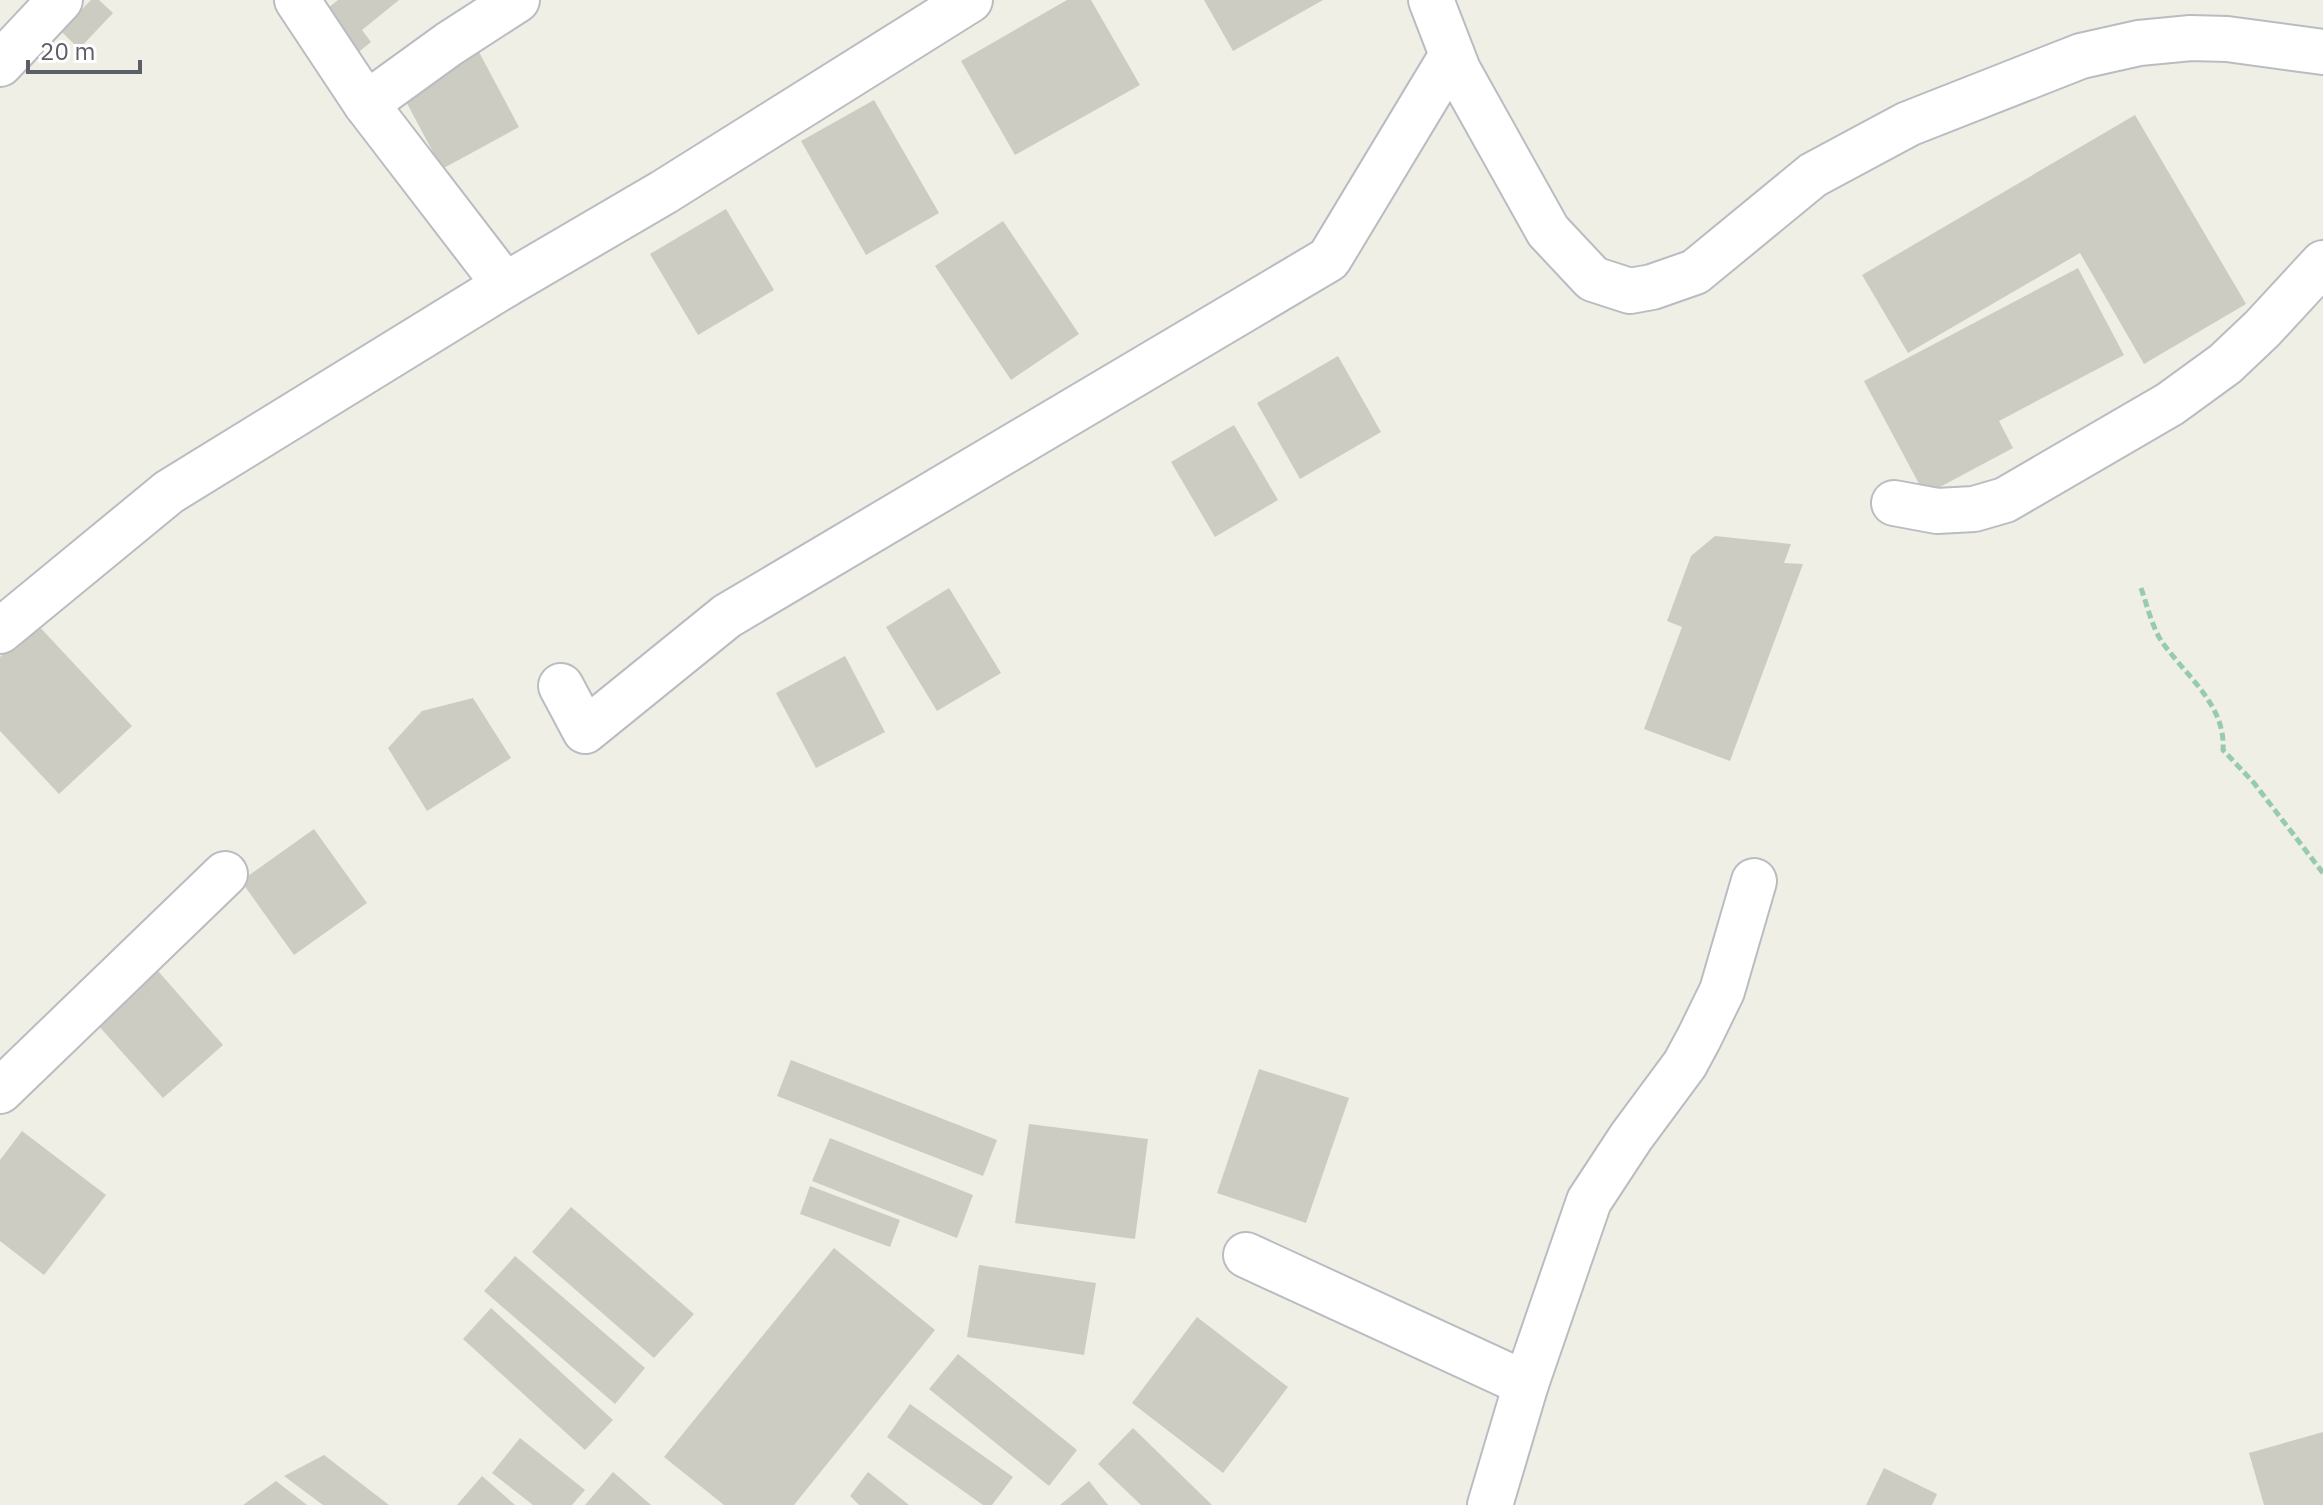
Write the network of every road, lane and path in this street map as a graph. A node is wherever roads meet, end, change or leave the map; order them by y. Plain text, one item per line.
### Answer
1 (60, 0) edge
2 (297, 0) edge
3 (517, 0) edge
4 (970, 0) edge
5 (1431, 0) edge
6 (2323, 52) edge
7 (1452, 55) junction
8 (0, 64) edge
9 (366, 104) junction
10 (2323, 263) edge
11 (505, 285) junction
12 (1894, 503) dead end
13 (2141, 588) dead end
14 (0, 631) edge
15 (561, 686) dead end
16 (2323, 873) edge
17 (225, 874) dead end
18 (1754, 881) dead end
19 (0, 1091) edge
20 (1246, 1255) dead end
21 (1526, 1384) junction
22 (1490, 1505) edge

1 - 8 street
2 - 9 street
3 - 9 street
4 - 11 street
5 - 7 street
6 - 7 street
7 - 15 street
9 - 11 street
10 - 12 street
11 - 14 street
13 - 16 path
17 - 19 street
18 - 21 street
20 - 21 street
21 - 22 street

